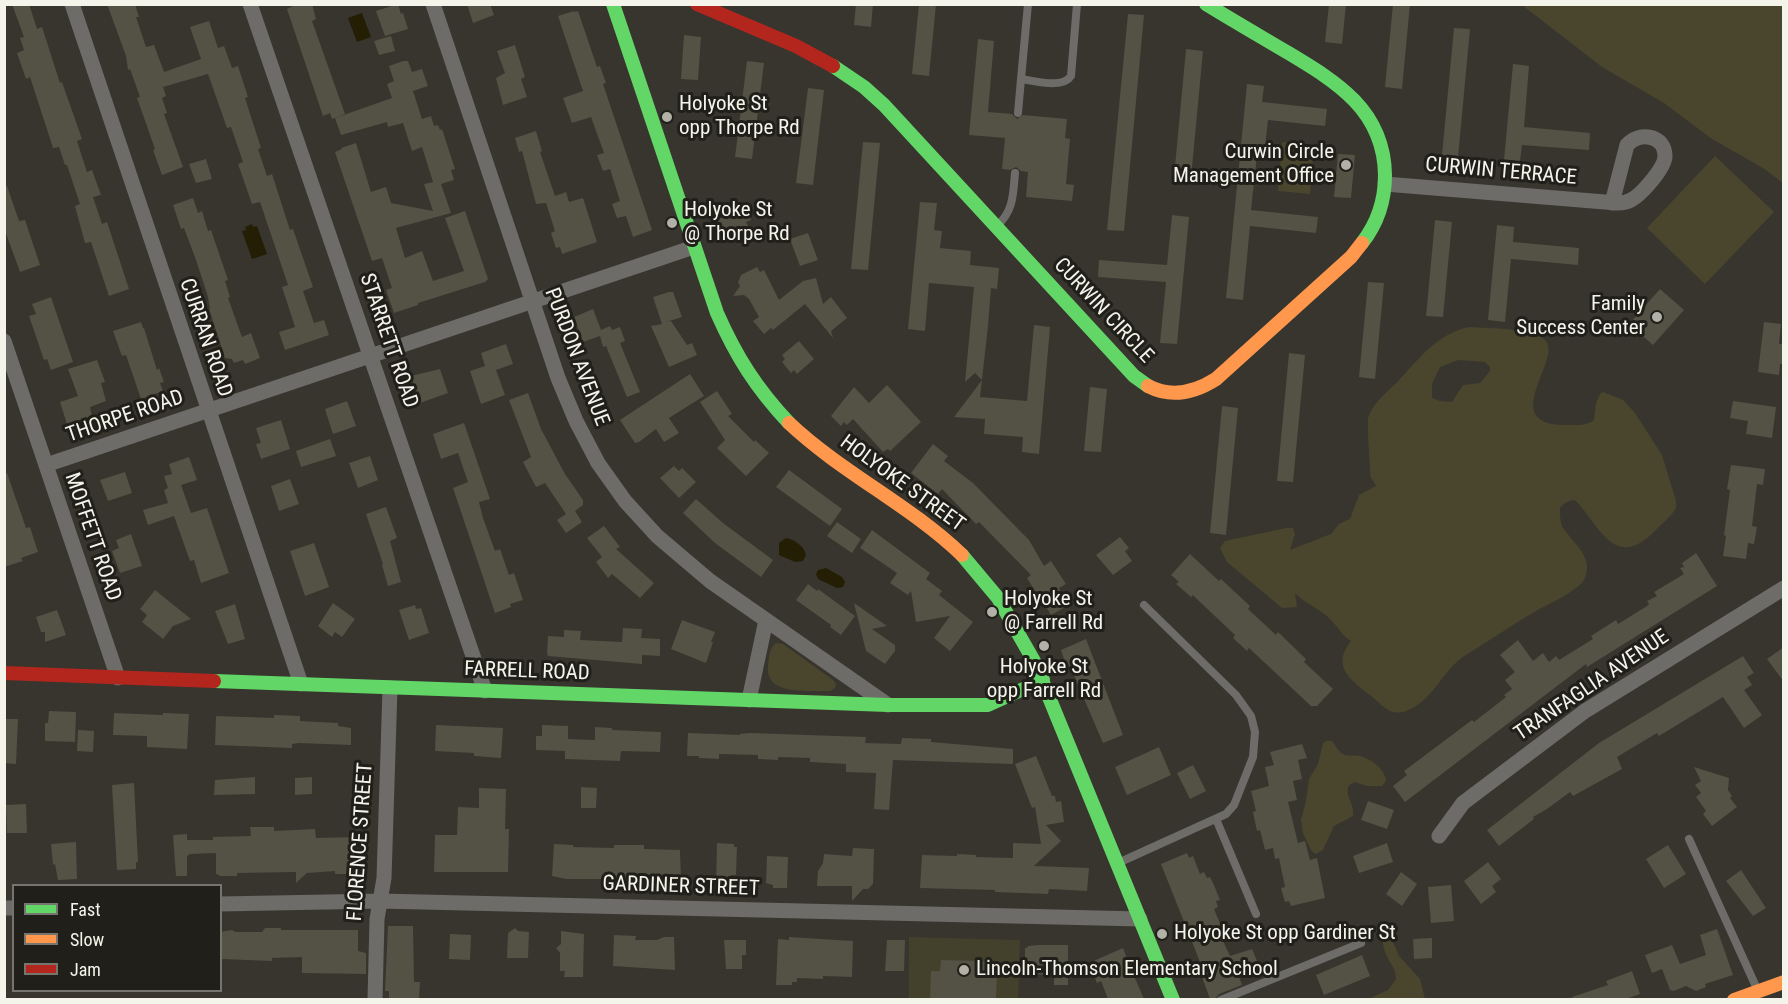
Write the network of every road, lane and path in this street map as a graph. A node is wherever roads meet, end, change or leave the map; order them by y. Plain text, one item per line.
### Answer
1 (72, 4) edge
2 (250, 4) edge
3 (433, 4) edge
4 (613, 4) edge
5 (697, 4) edge
6 (1028, 4) edge
7 (1077, 4) edge
8 (1206, 4) edge
9 (1021, 79) junction
10 (1018, 112) dead end
11 (1015, 173) dead end
12 (1385, 184) junction
13 (1612, 203) junction
14 (996, 227) junction
15 (694, 247) junction
16 (532, 301) junction
17 (4, 341) edge
18 (370, 355) junction
19 (208, 410) junction
20 (46, 465) junction
21 (1784, 588) edge
22 (1144, 605) dead end
23 (766, 620) junction
24 (4, 673) edge
25 (118, 678) junction
26 (1043, 681) junction
27 (301, 684) junction
28 (390, 688) junction
29 (485, 691) junction
30 (749, 700) junction
31 (888, 705) junction
32 (1216, 819) junction
33 (1439, 836) dead end
34 (1689, 839) dead end
35 (1117, 863) junction
36 (380, 901) junction
37 (222, 904) edge
38 (1256, 914) dead end
39 (1140, 919) junction
40 (1361, 943) dead end
41 (1784, 982) edge
42 (1758, 991) junction
43 (375, 999) edge
44 (1173, 999) edge
45 (1221, 999) edge
46 (1734, 999) edge

1 - 19 street, CURRAN ROAD
2 - 18 street, STARRETT ROAD
3 - 16 street, PURDON AVENUE
4 - 15 street, HOLYOKE STREET
5 - 14 street, CURWIN CIRCLE
6 - 9 lane
7 - 9 lane
8 - 12 street, CURWIN CIRCLE
9 - 10 lane
11 - 14 lane
12 - 13 street, CURWIN TERRACE
12 - 14 street, CURWIN CIRCLE
13 - 13 street, CURWIN TERRACE
15 - 16 street, THORPE ROAD
15 - 26 street, HOLYOKE STREET
16 - 18 street, THORPE ROAD
16 - 23 street, PURDON AVENUE
17 - 20 street, MOFFETT ROAD
18 - 19 street, THORPE ROAD
18 - 29 street, STARRETT ROAD
19 - 20 street, THORPE ROAD
19 - 27 street, CURRAN ROAD
20 - 25 street, MOFFETT ROAD
21 - 33 street, TRANFAGLIA AVENUE
22 - 32 lane
23 - 30 street
23 - 31 street, PURDON AVENUE
24 - 25 street, FARRELL ROAD
25 - 27 street, FARRELL ROAD
26 - 31 street, FARRELL ROAD
26 - 35 street, HOLYOKE STREET
27 - 28 street, FARRELL ROAD
28 - 29 street, FARRELL ROAD
28 - 36 street, FLORENCE STREET
29 - 30 street, FARRELL ROAD
30 - 31 street, FARRELL ROAD
32 - 35 lane
32 - 38 lane
34 - 42 lane
35 - 39 street, HOLYOKE STREET
36 - 37 street, GARDINER STREET
36 - 39 street, GARDINER STREET
36 - 43 street, FLORENCE STREET
39 - 44 street, HOLYOKE STREET
40 - 45 lane
41 - 42 street
42 - 46 street

